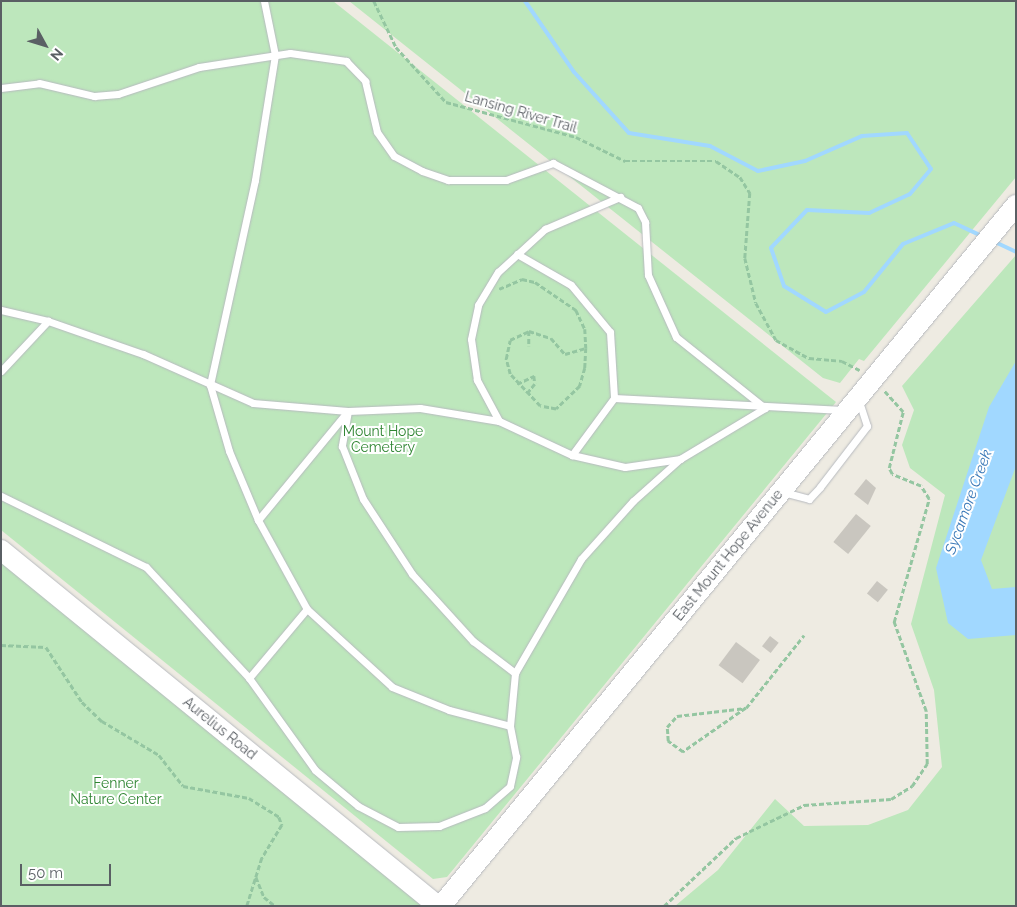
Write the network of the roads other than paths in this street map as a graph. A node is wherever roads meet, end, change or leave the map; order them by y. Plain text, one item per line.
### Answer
1 (264, 1) edge
2 (275, 55) junction
3 (2, 86) edge
4 (620, 197) junction
5 (1014, 206) edge
6 (517, 254) junction
7 (1, 310) edge
8 (48, 321) junction
9 (1, 370) edge
10 (210, 385) junction
11 (614, 398) junction
12 (852, 404) junction
13 (765, 408) junction
14 (348, 411) junction
15 (499, 421) junction
16 (572, 455) junction
17 (680, 459) junction
18 (780, 492) junction
19 (1, 496) edge
20 (258, 520) junction
21 (1, 550) edge
22 (307, 609) junction
23 (515, 673) junction
24 (249, 678) junction
25 (510, 726) junction
26 (440, 906) edge

1 - 2 lane
2 - 3 lane
2 - 4 lane
2 - 10 lane
4 - 6 lane
4 - 13 lane
5 - 12 street, East Mount Hope Avenue
6 - 11 lane
6 - 15 lane
7 - 8 lane
8 - 9 lane
8 - 10 lane
10 - 14 lane
10 - 20 lane
11 - 13 lane
11 - 16 lane
12 - 13 lane
12 - 18 street, East Mount Hope Avenue
12 - 18 lane
13 - 17 lane
14 - 15 lane
14 - 20 lane
14 - 23 lane
15 - 16 lane
16 - 17 lane
17 - 23 lane
18 - 26 street, East Mount Hope Avenue
19 - 24 lane
20 - 22 lane
21 - 26 street, Aurelius Road
22 - 24 lane
22 - 25 lane
23 - 25 lane
24 - 25 lane

